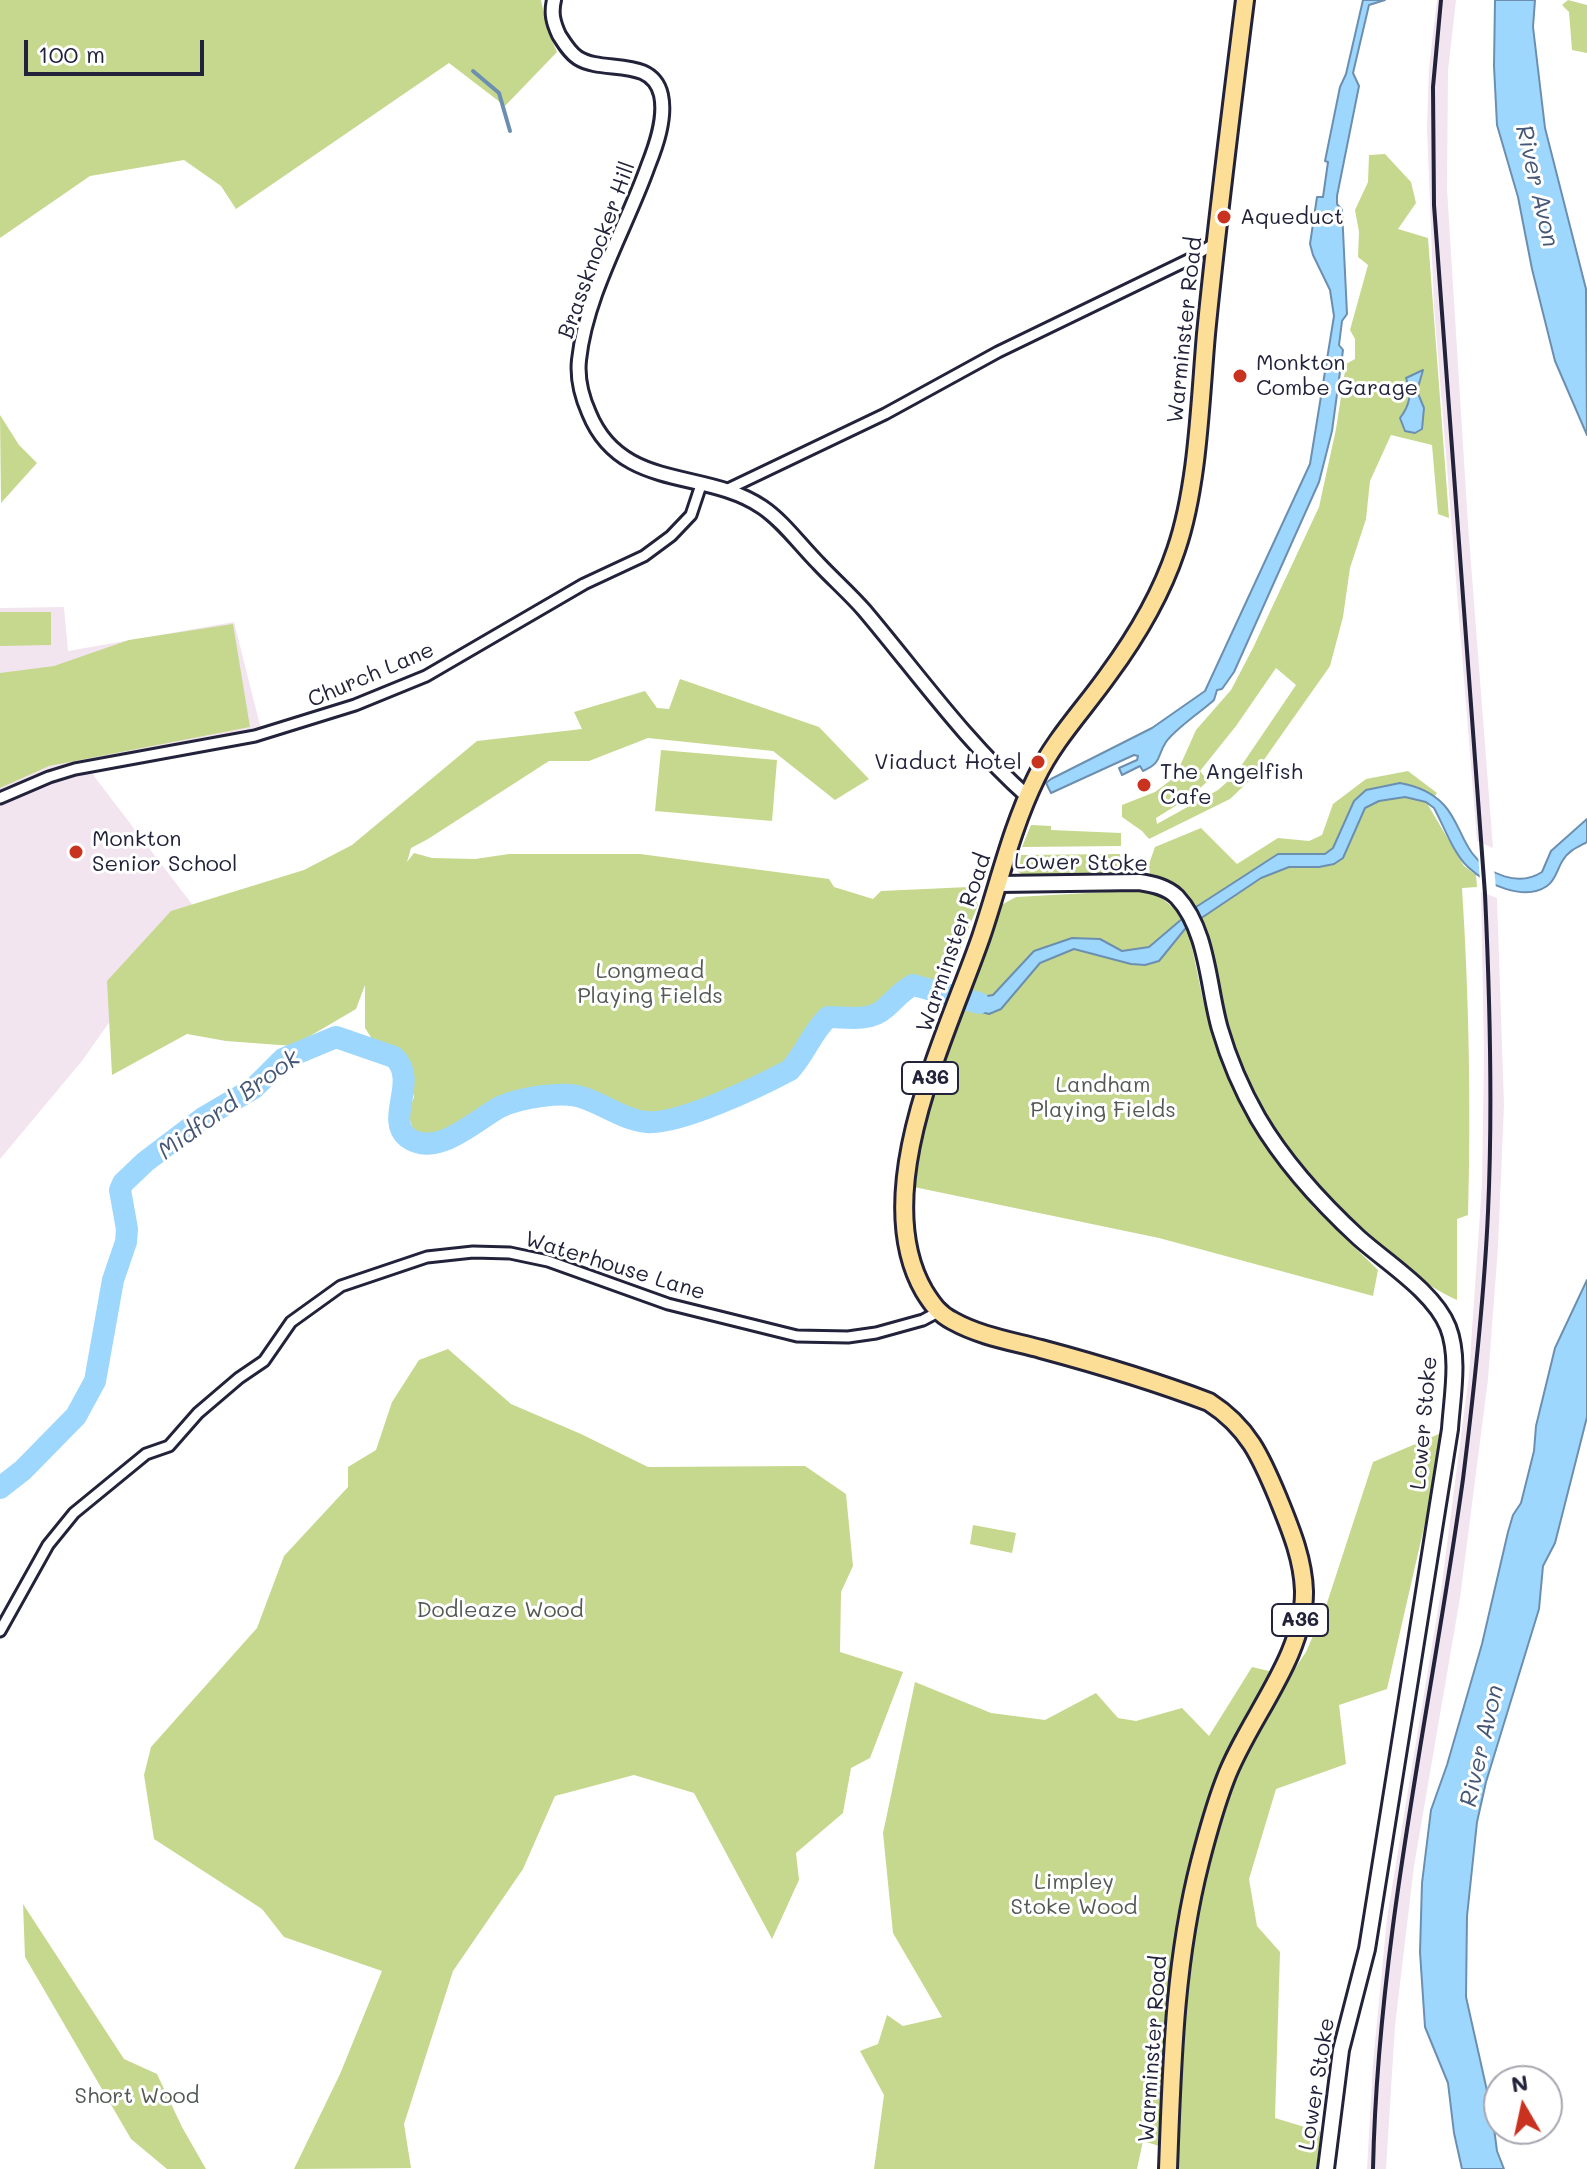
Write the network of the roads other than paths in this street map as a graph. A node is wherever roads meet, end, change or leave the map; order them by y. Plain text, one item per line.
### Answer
1 (554, 0) edge
2 (1245, 0) edge
3 (1215, 243) junction
4 (701, 485) junction
5 (726, 490) junction
6 (1022, 791) junction
7 (0, 798) edge
8 (999, 884) junction
9 (938, 1312) junction
10 (0, 1631) edge
11 (1168, 2169) edge
12 (1326, 2169) edge

1 - 4 street, Brassknocker Hill
2 - 3 highway, Warminster Road / A36
3 - 5 street
3 - 6 highway, Warminster Road / A36
4 - 5 street, Brassknocker Hill
4 - 7 street, Church Lane
5 - 6 street, Brassknocker Hill
6 - 8 highway, Warminster Road / A36
8 - 9 highway, Warminster Road / A36
8 - 12 main road, Lower Stoke
9 - 10 street, Waterhouse Lane
9 - 11 highway, Warminster Road / A36

